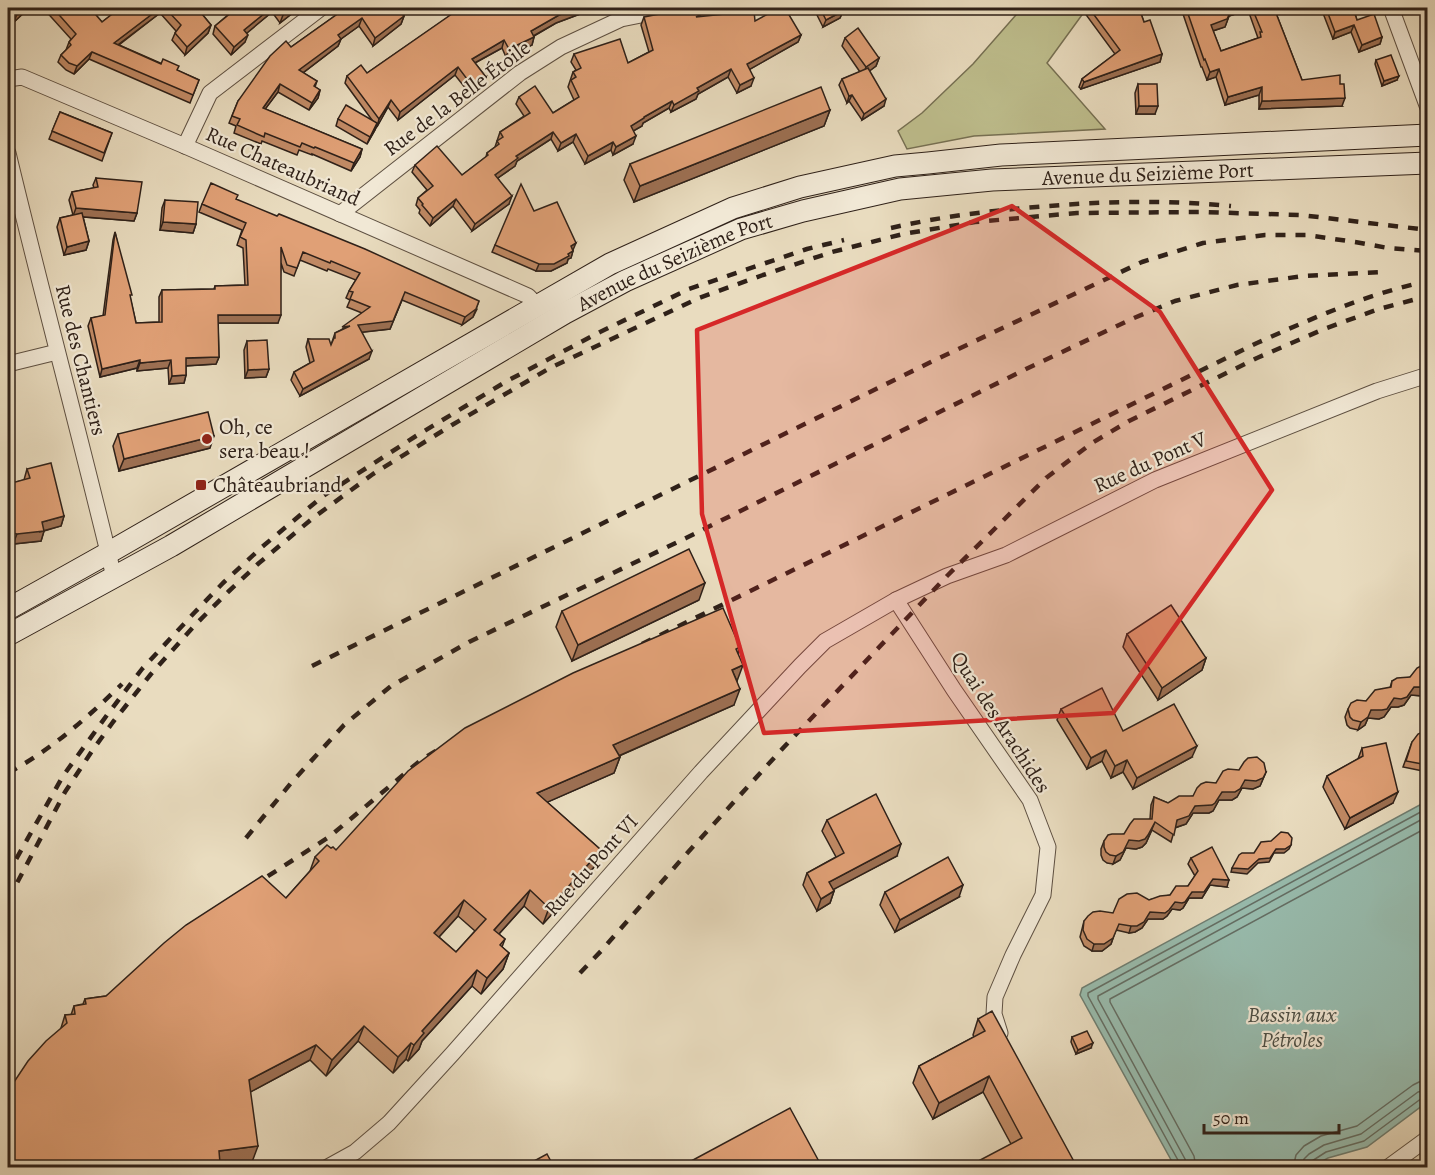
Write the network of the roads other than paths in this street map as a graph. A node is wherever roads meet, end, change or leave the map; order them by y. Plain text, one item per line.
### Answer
1 (321, 8) edge
2 (676, 8) edge
3 (1391, 8) edge
4 (8, 79) edge
5 (1428, 108) edge
6 (1428, 135) edge
7 (185, 146) junction
8 (8, 153) edge
9 (1428, 163) edge
10 (340, 214) junction
11 (537, 305) junction
12 (57, 352) junction
13 (8, 364) edge
14 (1428, 375) edge
15 (108, 553) junction
16 (114, 577) junction
17 (896, 600) junction
18 (8, 609) edge
19 (8, 635) edge
20 (1005, 1042) edge
21 (1428, 1138) edge
22 (326, 1167) edge
23 (1387, 1167) edge

1 - 7 street
2 - 10 street, Rue de la Belle Étoile
3 - 5 street
4 - 7 street, Rue Chateaubriand
6 - 11 main road, Avenue du Seizième Port
7 - 10 street, Rue Chateaubriand
8 - 12 street, Rue des Chantiers
9 - 16 main road, Avenue du Seizième Port
10 - 11 street, Rue Chateaubriand
11 - 15 main road, Avenue du Seizième Port
12 - 13 street
12 - 15 street, Rue des Chantiers
14 - 17 street, Rue du Pont V
15 - 16 street, Rue des Chantiers
15 - 18 main road, Avenue du Seizième Port
16 - 19 main road, Avenue du Seizième Port
17 - 20 street, Quai des Arachides
17 - 22 street, Rue du Pont VI
21 - 23 street

